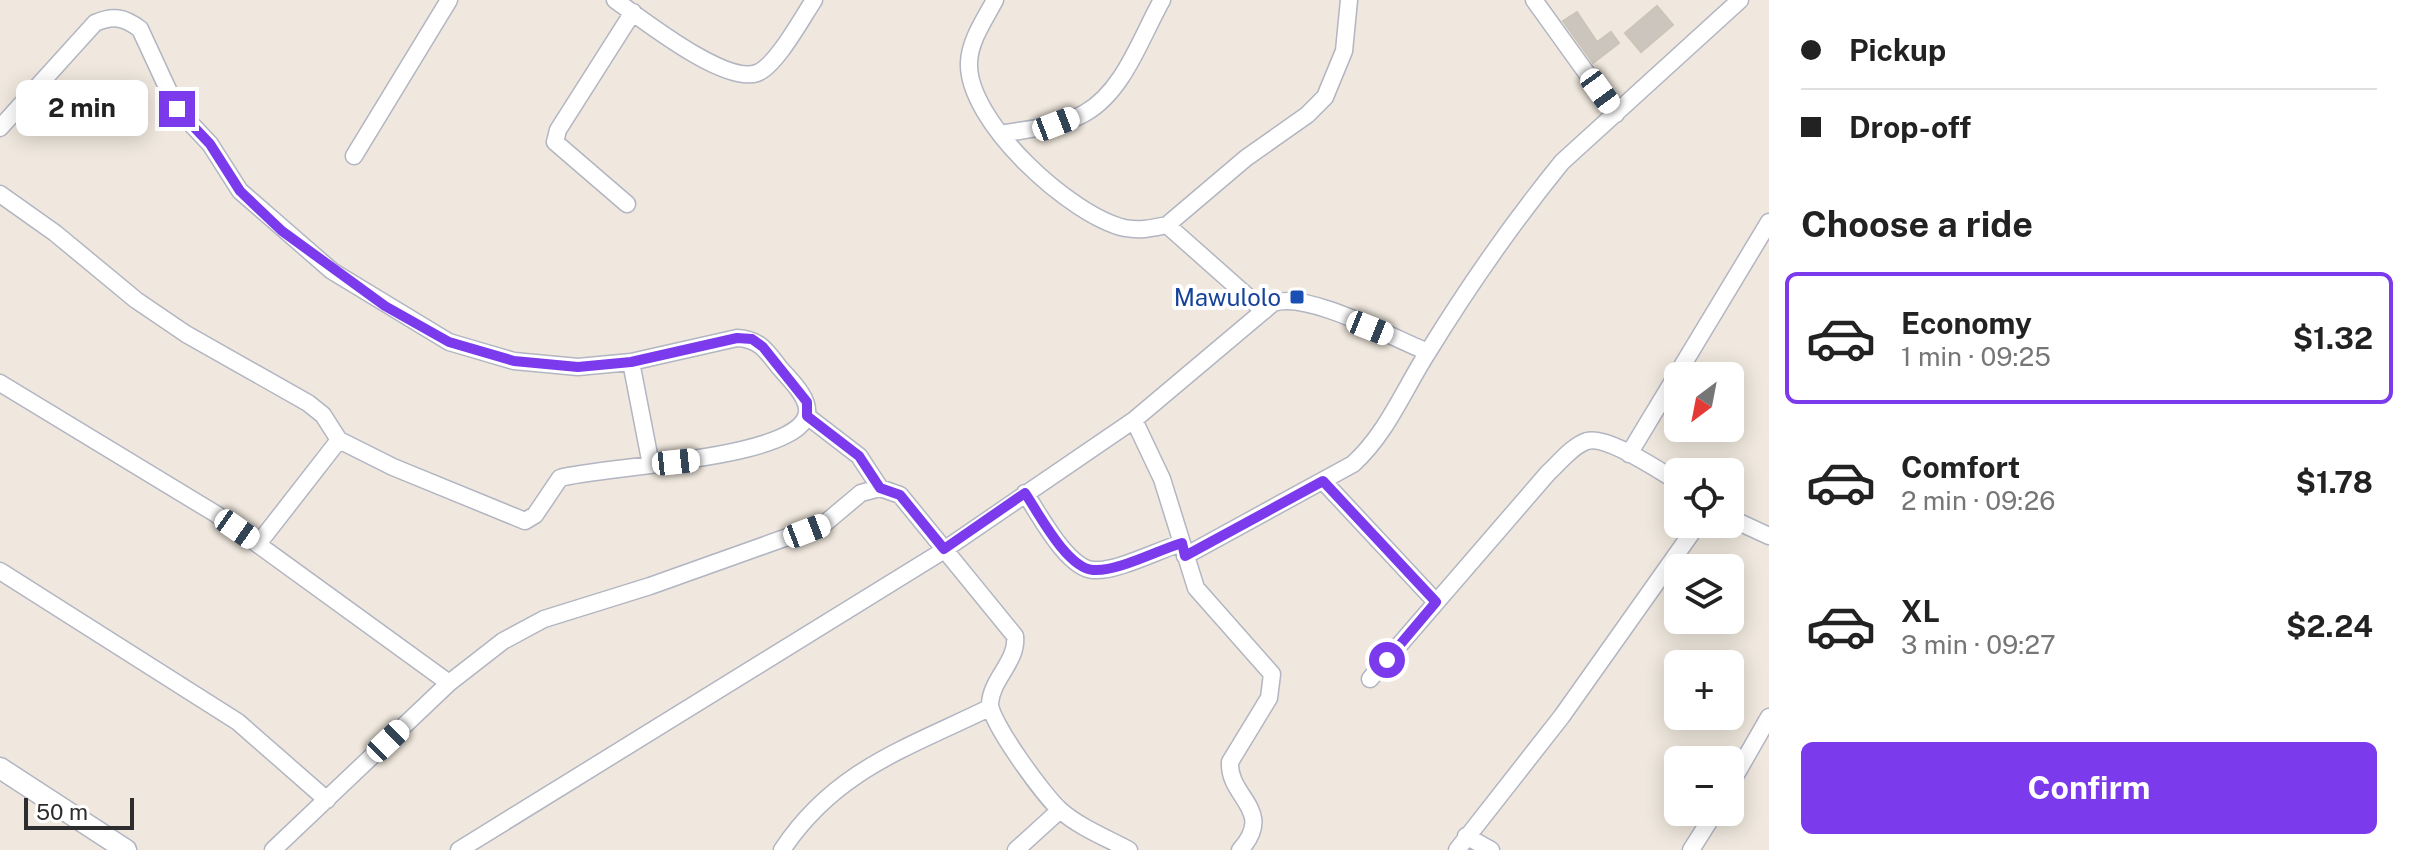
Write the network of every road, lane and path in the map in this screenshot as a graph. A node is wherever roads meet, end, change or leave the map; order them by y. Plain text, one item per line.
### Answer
1 (449, 0) edge
2 (615, 0) edge
3 (814, 0) edge
4 (995, 0) edge
5 (1162, 0) edge
6 (1349, 0) edge
7 (1534, 0) edge
8 (1740, 0) edge
9 (633, 12) junction
10 (1616, 114) junction
11 (0, 128) edge
12 (1000, 134) junction
13 (354, 156) dead end
14 (0, 194) edge
15 (627, 204) dead end
16 (1769, 222) edge
17 (1167, 225) junction
18 (1264, 311) junction
19 (1428, 352) junction
20 (631, 362) junction
21 (0, 383) edge
22 (807, 416) junction
23 (1134, 420) junction
24 (339, 440) junction
25 (1629, 454) junction
26 (651, 465) junction
27 (1664, 474) edge
28 (1323, 481) junction
29 (880, 488) junction
30 (1025, 493) junction
31 (1744, 523) edge
32 (1767, 532) edge
33 (1688, 538) edge
34 (258, 544) junction
35 (944, 549) junction
36 (1183, 550) junction
37 (0, 571) edge
38 (1436, 602) junction
39 (1370, 679) dead end
40 (449, 683) junction
41 (989, 708) junction
42 (1769, 717) edge
43 (1744, 761) edge
44 (0, 768) edge
45 (327, 800) junction
46 (1060, 810) junction
47 (1706, 826) edge
48 (1462, 843) edge
49 (126, 850) edge
50 (273, 850) edge
51 (459, 850) edge
52 (782, 850) edge
53 (1016, 850) edge
54 (1129, 850) edge
55 (1240, 850) edge
56 (1491, 850) edge
57 (1691, 850) edge

1 - 13 street
2 - 9 street
3 - 9 street
4 - 12 street
5 - 12 street
6 - 17 street
7 - 10 street
8 - 10 street
9 - 15 street
10 - 19 street
11 - 20 street
12 - 17 street
14 - 24 street
16 - 25 street
17 - 18 street
18 - 19 street
18 - 23 street
19 - 28 street
20 - 22 street
20 - 26 street
21 - 34 street
22 - 26 street
22 - 29 street
23 - 30 street
23 - 36 street
24 - 26 street
24 - 34 street
25 - 27 street
25 - 38 street
28 - 36 street
28 - 38 street
29 - 35 street
29 - 40 street
30 - 35 street
30 - 36 street
31 - 32 street
33 - 48 street
34 - 40 street
35 - 41 street
35 - 51 street
36 - 55 street
37 - 45 street
38 - 39 street
40 - 45 street
41 - 46 street
41 - 52 street
42 - 43 street
44 - 49 street
45 - 50 street
46 - 53 street
46 - 54 street
47 - 57 street
48 - 56 street

